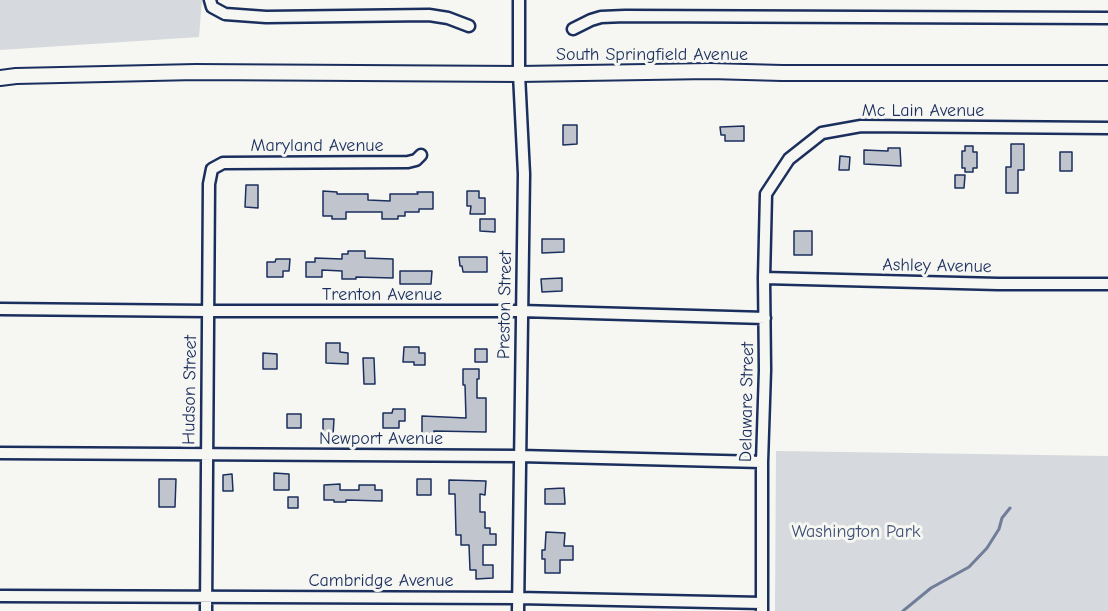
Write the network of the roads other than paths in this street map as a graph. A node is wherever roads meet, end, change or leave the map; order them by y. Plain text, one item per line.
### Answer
1 (519, 0) edge
2 (211, 4) edge
3 (1108, 18) edge
4 (469, 26) dead end
5 (573, 29) dead end
6 (1108, 73) edge
7 (519, 74) junction
8 (0, 78) edge
9 (1108, 128) edge
10 (421, 155) dead end
11 (212, 169) joint
12 (766, 194) joint
13 (764, 278) junction
14 (1108, 284) edge
15 (0, 309) edge
16 (208, 311) junction
17 (521, 311) junction
18 (765, 318) junction
19 (0, 453) edge
20 (206, 455) junction
21 (520, 456) junction
22 (762, 462) junction
23 (0, 596) edge
24 (206, 597) junction
25 (518, 598) junction
26 (762, 607) edge
27 (206, 611) edge
28 (518, 611) edge

1 - 7 street, Preston Street
2 - 4 street
3 - 5 street
6 - 7 main road, South Springfield Avenue
7 - 8 main road, South Springfield Avenue
7 - 17 street, Preston Street
9 - 12 street, Mc Lain Avenue
10 - 11 street, Maryland Avenue
11 - 16 street, Hudson Street
12 - 13 street, Delaware Street
13 - 14 street, Ashley Avenue
13 - 18 street, Delaware Street
15 - 16 street, Trenton Avenue
16 - 17 street, Trenton Avenue
16 - 20 street, Hudson Street
17 - 18 street, Trenton Avenue
17 - 21 street, Preston Street
18 - 22 street, Delaware Street
19 - 20 street, Newport Avenue
20 - 21 street, Newport Avenue
20 - 24 street, Hudson Street
21 - 22 street, Newport Avenue
21 - 25 street, Preston Street
22 - 26 street, Delaware Street
23 - 24 street, Cambridge Avenue
24 - 25 street, Cambridge Avenue
24 - 27 street, Hudson Street
25 - 26 street, Cambridge Avenue
25 - 28 street, Preston Street

